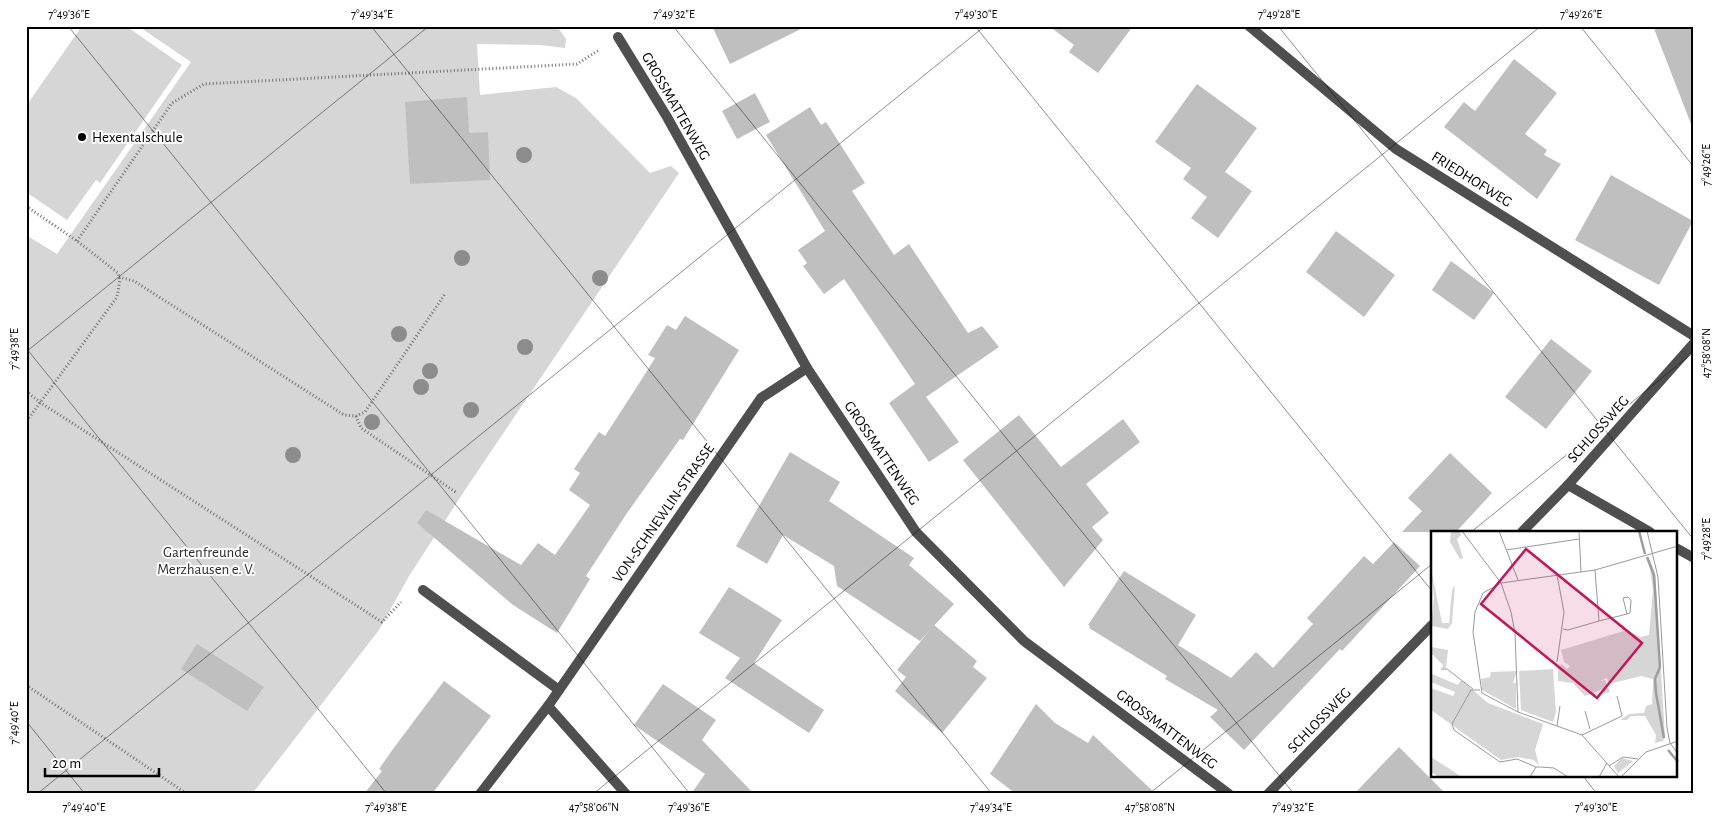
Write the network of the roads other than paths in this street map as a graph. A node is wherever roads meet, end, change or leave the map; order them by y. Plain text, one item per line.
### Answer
1 (1249, 26) edge
2 (618, 37) road end
3 (1694, 336) edge
4 (1694, 343) edge
5 (806, 368) junction
6 (1568, 485) junction
7 (1523, 531) edge
8 (1648, 531) edge
9 (1678, 549) edge
10 (1694, 558) edge
11 (423, 590) road end
12 (1431, 626) edge
13 (559, 690) junction
14 (548, 706) junction
15 (480, 794) edge
16 (626, 794) edge
17 (1229, 794) edge
18 (1268, 794) edge

1 - 3 street, FRIEDHOFWEG
2 - 5 street, GROSSMATTENWEG
4 - 6 street, SCHLOSSWEG
5 - 13 street, VON-SCHNEWLIN-STRASSE
5 - 17 street, GROSSMATTENWEG
6 - 7 street, SCHLOSSWEG
6 - 8 street
9 - 10 street
11 - 13 street
12 - 18 street, SCHLOSSWEG
13 - 14 street, VON-SCHNEWLIN-STRASSE
14 - 15 street, VON-SCHNEWLIN-STRASSE
14 - 16 street

